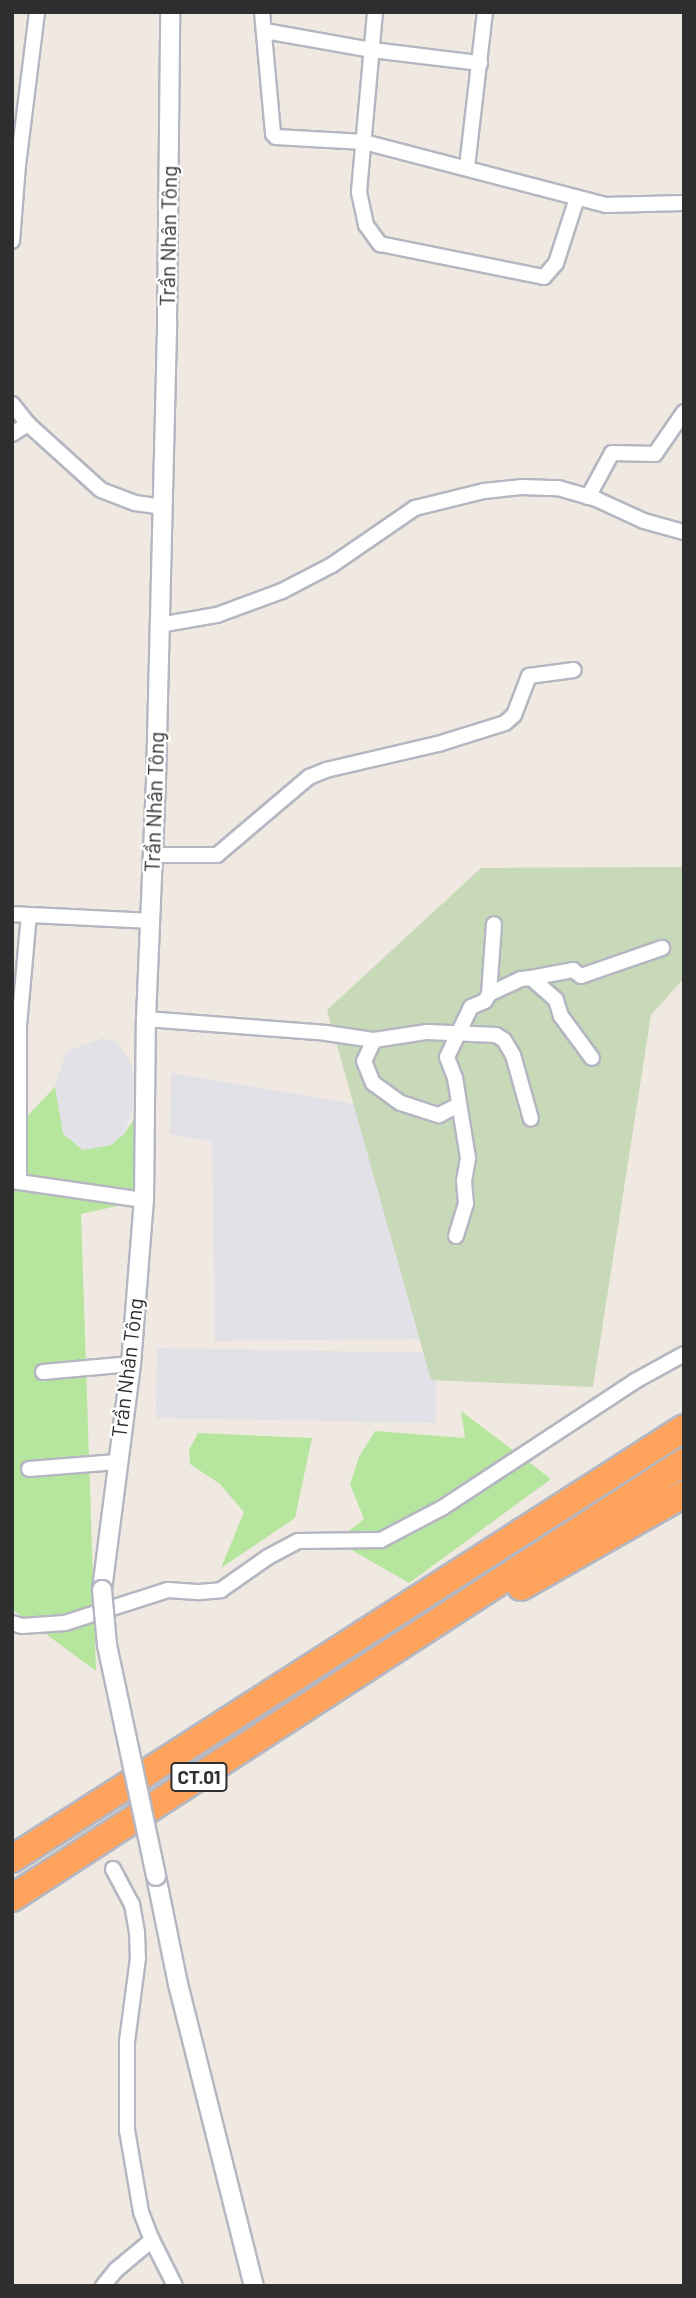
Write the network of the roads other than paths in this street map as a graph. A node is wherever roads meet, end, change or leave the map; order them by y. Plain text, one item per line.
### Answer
1 (37, 12) edge
2 (170, 12) edge
3 (262, 12) edge
4 (374, 12) edge
5 (485, 12) edge
6 (265, 31) junction
7 (372, 50) junction
8 (480, 63) junction
9 (364, 142) junction
10 (467, 167) junction
11 (577, 198) junction
12 (684, 203) edge
13 (12, 241) edge
14 (12, 404) edge
15 (684, 412) edge
16 (28, 424) junction
17 (12, 434) edge
18 (588, 496) junction
19 (162, 507) junction
20 (684, 532) edge
21 (159, 625) junction
22 (574, 670) dead end
23 (153, 855) junction
24 (12, 914) edge
25 (29, 915) junction
26 (150, 921) junction
27 (494, 924) dead end
28 (662, 948) dead end
29 (531, 978) junction
30 (489, 993) junction
31 (146, 1019) junction
32 (16, 1026) edge
33 (458, 1035) junction
34 (374, 1040) junction
35 (592, 1058) dead end
36 (459, 1105) junction
37 (531, 1119) dead end
38 (16, 1181) edge
39 (144, 1200) junction
40 (456, 1236) dead end
41 (684, 1354) edge
42 (131, 1364) junction
43 (43, 1373) dead end
44 (684, 1406) edge
45 (684, 1428) edge
46 (117, 1462) junction
47 (684, 1462) edge
48 (29, 1469) dead end
49 (684, 1494) edge
50 (394, 1608) junction
51 (12, 1623) edge
52 (429, 1634) junction
53 (12, 1859) edge
54 (113, 1869) dead end
55 (12, 1898) edge
56 (152, 2241) junction
57 (103, 2286) edge
58 (175, 2286) edge
59 (254, 2286) edge

1 - 13 street
2 - 19 street, Trần Nhân Tông
3 - 6 street
4 - 7 street
5 - 8 street
6 - 7 street
6 - 9 street
7 - 8 street
7 - 9 street
8 - 10 street
9 - 10 street
9 - 11 street
10 - 11 street
11 - 12 street
14 - 16 street
15 - 18 street
16 - 17 street
16 - 19 street
18 - 20 street
18 - 21 street
19 - 21 street, Trần Nhân Tông
21 - 23 street, Trần Nhân Tông
22 - 23 street
23 - 26 street, Trần Nhân Tông
24 - 25 street
25 - 26 street
25 - 32 street
26 - 31 street, Trần Nhân Tông
27 - 30 street
28 - 29 street
29 - 30 street
29 - 35 street
30 - 33 street
31 - 34 street
31 - 39 street, Trần Nhân Tông
32 - 38 street
33 - 34 street
33 - 36 street
33 - 37 street
34 - 36 street
36 - 40 street
38 - 39 street
39 - 42 street, Trần Nhân Tông
41 - 51 street
42 - 43 street
42 - 46 street, Trần Nhân Tông
44 - 50 highway
45 - 50 highway
46 - 48 street
46 - 59 street, Trần Nhân Tông, bridge
47 - 52 highway, CT.01
49 - 52 highway
50 - 53 highway, CT.01
52 - 55 highway, CT.01
54 - 56 street
56 - 57 street
56 - 58 street

